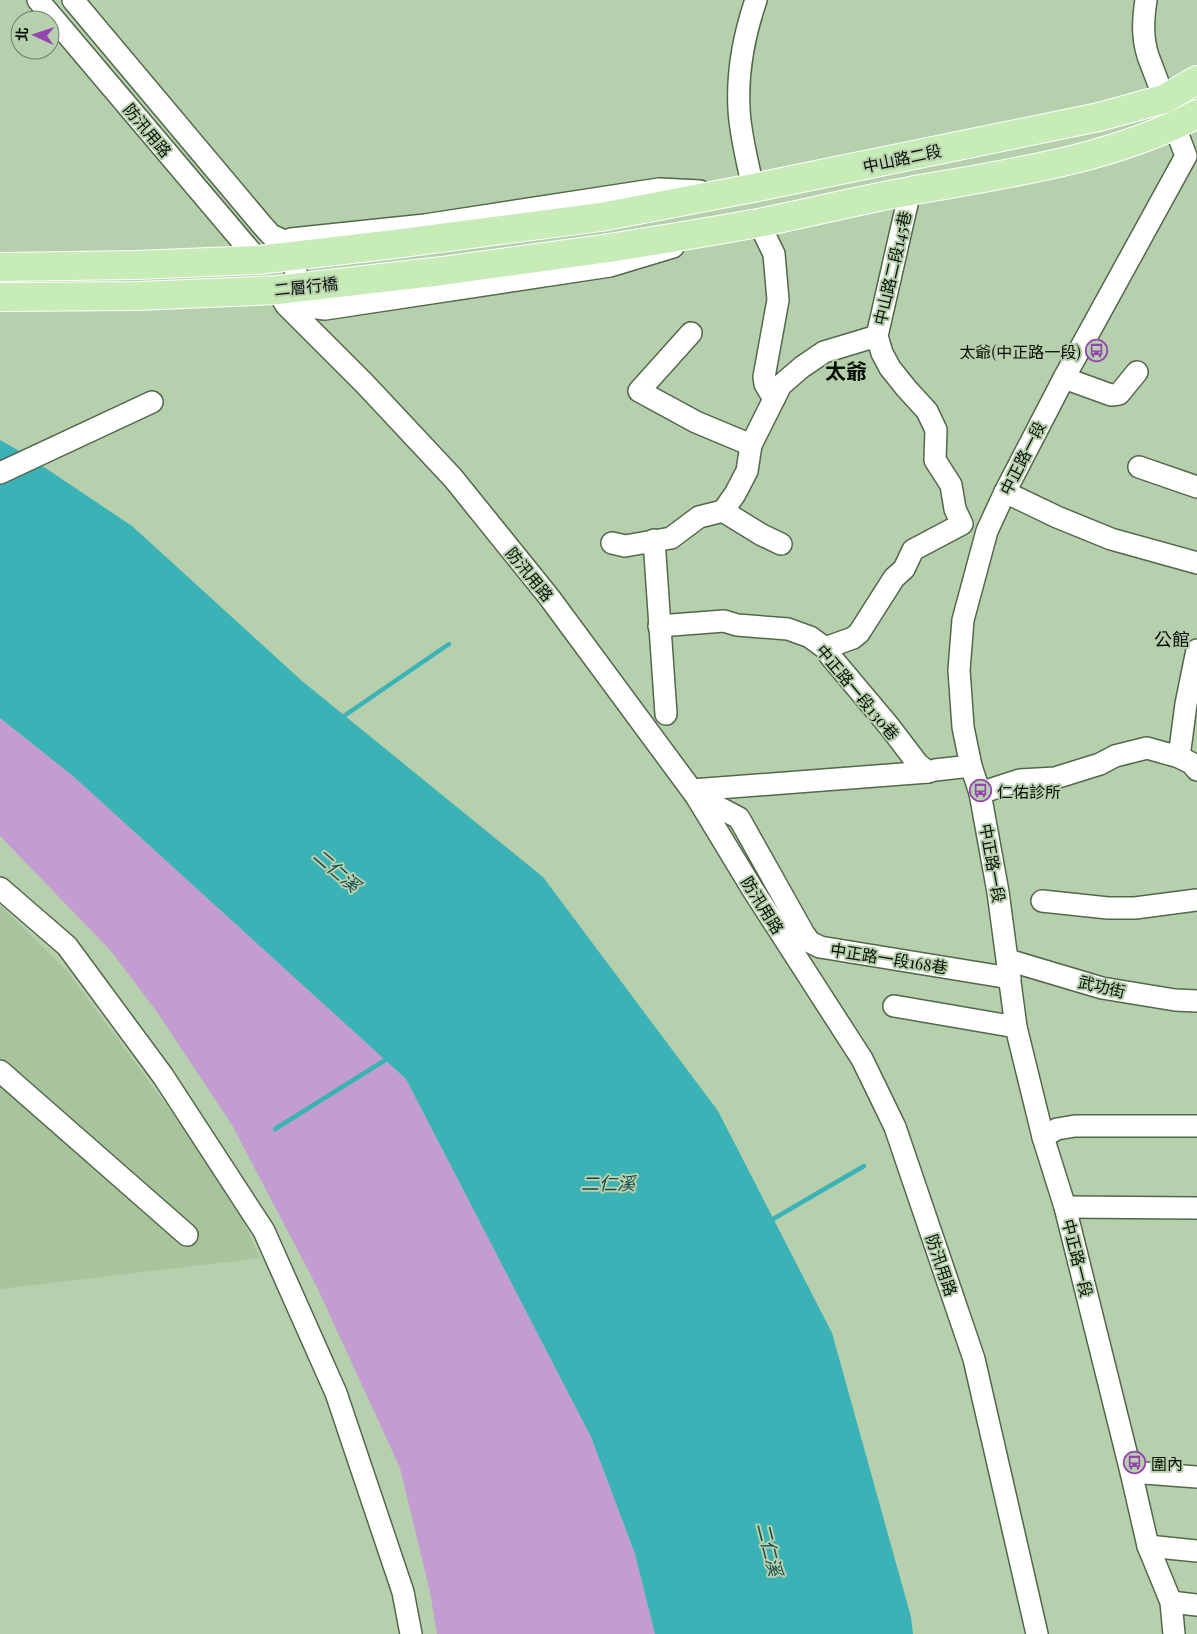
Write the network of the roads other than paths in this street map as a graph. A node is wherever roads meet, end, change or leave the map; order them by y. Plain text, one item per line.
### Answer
1 (38, 0) edge
2 (73, 0) edge
3 (756, 0) edge
4 (1146, 0) edge
5 (1197, 80) edge
6 (1164, 99) junction
7 (1186, 120) edge
8 (1191, 162) edge
9 (743, 190) junction
10 (910, 191) junction
11 (601, 217) joint
12 (750, 224) junction
13 (284, 241) junction
14 (609, 248) joint
15 (258, 260) junction
16 (0, 267) edge
17 (276, 290) junction
18 (0, 297) edge
19 (691, 333) dead end
20 (877, 336) junction
21 (1137, 372) dead end
22 (1064, 378) junction
23 (774, 399) junction
24 (152, 402) dead end
25 (751, 445) junction
26 (1138, 466) dead end
27 (0, 473) edge
28 (1197, 487) edge
29 (1004, 492) junction
30 (723, 511) junction
31 (962, 524) junction
32 (986, 531) junction
33 (654, 540) junction
34 (612, 543) dead end
35 (781, 544) dead end
36 (1197, 563) edge
37 (659, 626) junction
38 (825, 648) junction
39 (1197, 650) edge
40 (666, 714) dead end
41 (1179, 757) junction
42 (971, 766) junction
43 (1197, 770) edge
44 (928, 772) junction
45 (694, 793) junction
46 (980, 793) junction
47 (0, 888) edge
48 (1197, 900) edge
49 (1042, 901) dead end
50 (1009, 969) junction
51 (1197, 1001) edge
52 (894, 1006) dead end
53 (1016, 1027) junction
54 (0, 1071) edge
55 (1197, 1126) edge
56 (1043, 1137) junction
57 (1065, 1207) junction
58 (1197, 1208) edge
59 (187, 1235) dead end
60 (1131, 1472) junction
61 (1197, 1478) edge
62 (1148, 1546) junction
63 (1197, 1551) edge
64 (1171, 1602) junction
65 (1197, 1605) edge
66 (411, 1634) edge
67 (1037, 1634) edge
68 (1174, 1634) edge

1 - 15 street, 防汛用路
2 - 13 street
3 - 9 street
4 - 6 street, 中正路一段
5 - 6 main road, 中山路二段
6 - 7 street, 中正路一段
6 - 9 main road, 中山路二段
7 - 8 street, 中正路一段
7 - 10 main road, 中山路二段
8 - 22 street, 中正路一段
9 - 11 main road, 中山路二段
9 - 13 street
10 - 12 main road, 中山路二段
10 - 20 street, 中山路二段145巷
11 - 15 main road, 二層行橋, bridge
12 - 13 street
12 - 14 main road, 中山路二段
12 - 23 street
14 - 17 main road, 二層行橋, bridge
15 - 16 main road, 二層行橋, bridge
17 - 18 main road, 二層行橋, bridge
17 - 45 street, 防汛用路
19 - 25 street
20 - 23 street, 中山路二段145巷
20 - 31 street
21 - 22 street
22 - 29 street, 中正路一段
23 - 25 street, 中山路二段145巷
24 - 27 street
25 - 30 street, 中山路二段145巷
26 - 28 street
29 - 32 street, 中正路一段
29 - 36 street
30 - 33 street
30 - 35 street
31 - 32 street
31 - 38 street
32 - 42 street, 中正路一段
33 - 34 street
33 - 37 street
37 - 38 street, 中正路一段130巷
37 - 40 street
38 - 44 street, 中正路一段130巷
39 - 41 street
41 - 43 street
41 - 46 street
42 - 44 street
42 - 46 street, 中正路一段
44 - 45 street
45 - 50 street, 中正路一段168巷
45 - 67 street, 防汛用路
46 - 50 street, 中正路一段
47 - 66 street
48 - 49 street
50 - 51 street, 武功街
50 - 53 street, 中正路一段
52 - 53 street
53 - 56 street, 中正路一段
54 - 59 street
55 - 56 street
56 - 57 street, 中正路一段
57 - 58 street
57 - 60 street, 中正路一段
60 - 61 street
60 - 62 street, 中正路一段
62 - 63 street
62 - 64 street, 中正路一段
64 - 65 street
64 - 68 street, 中正路一段

